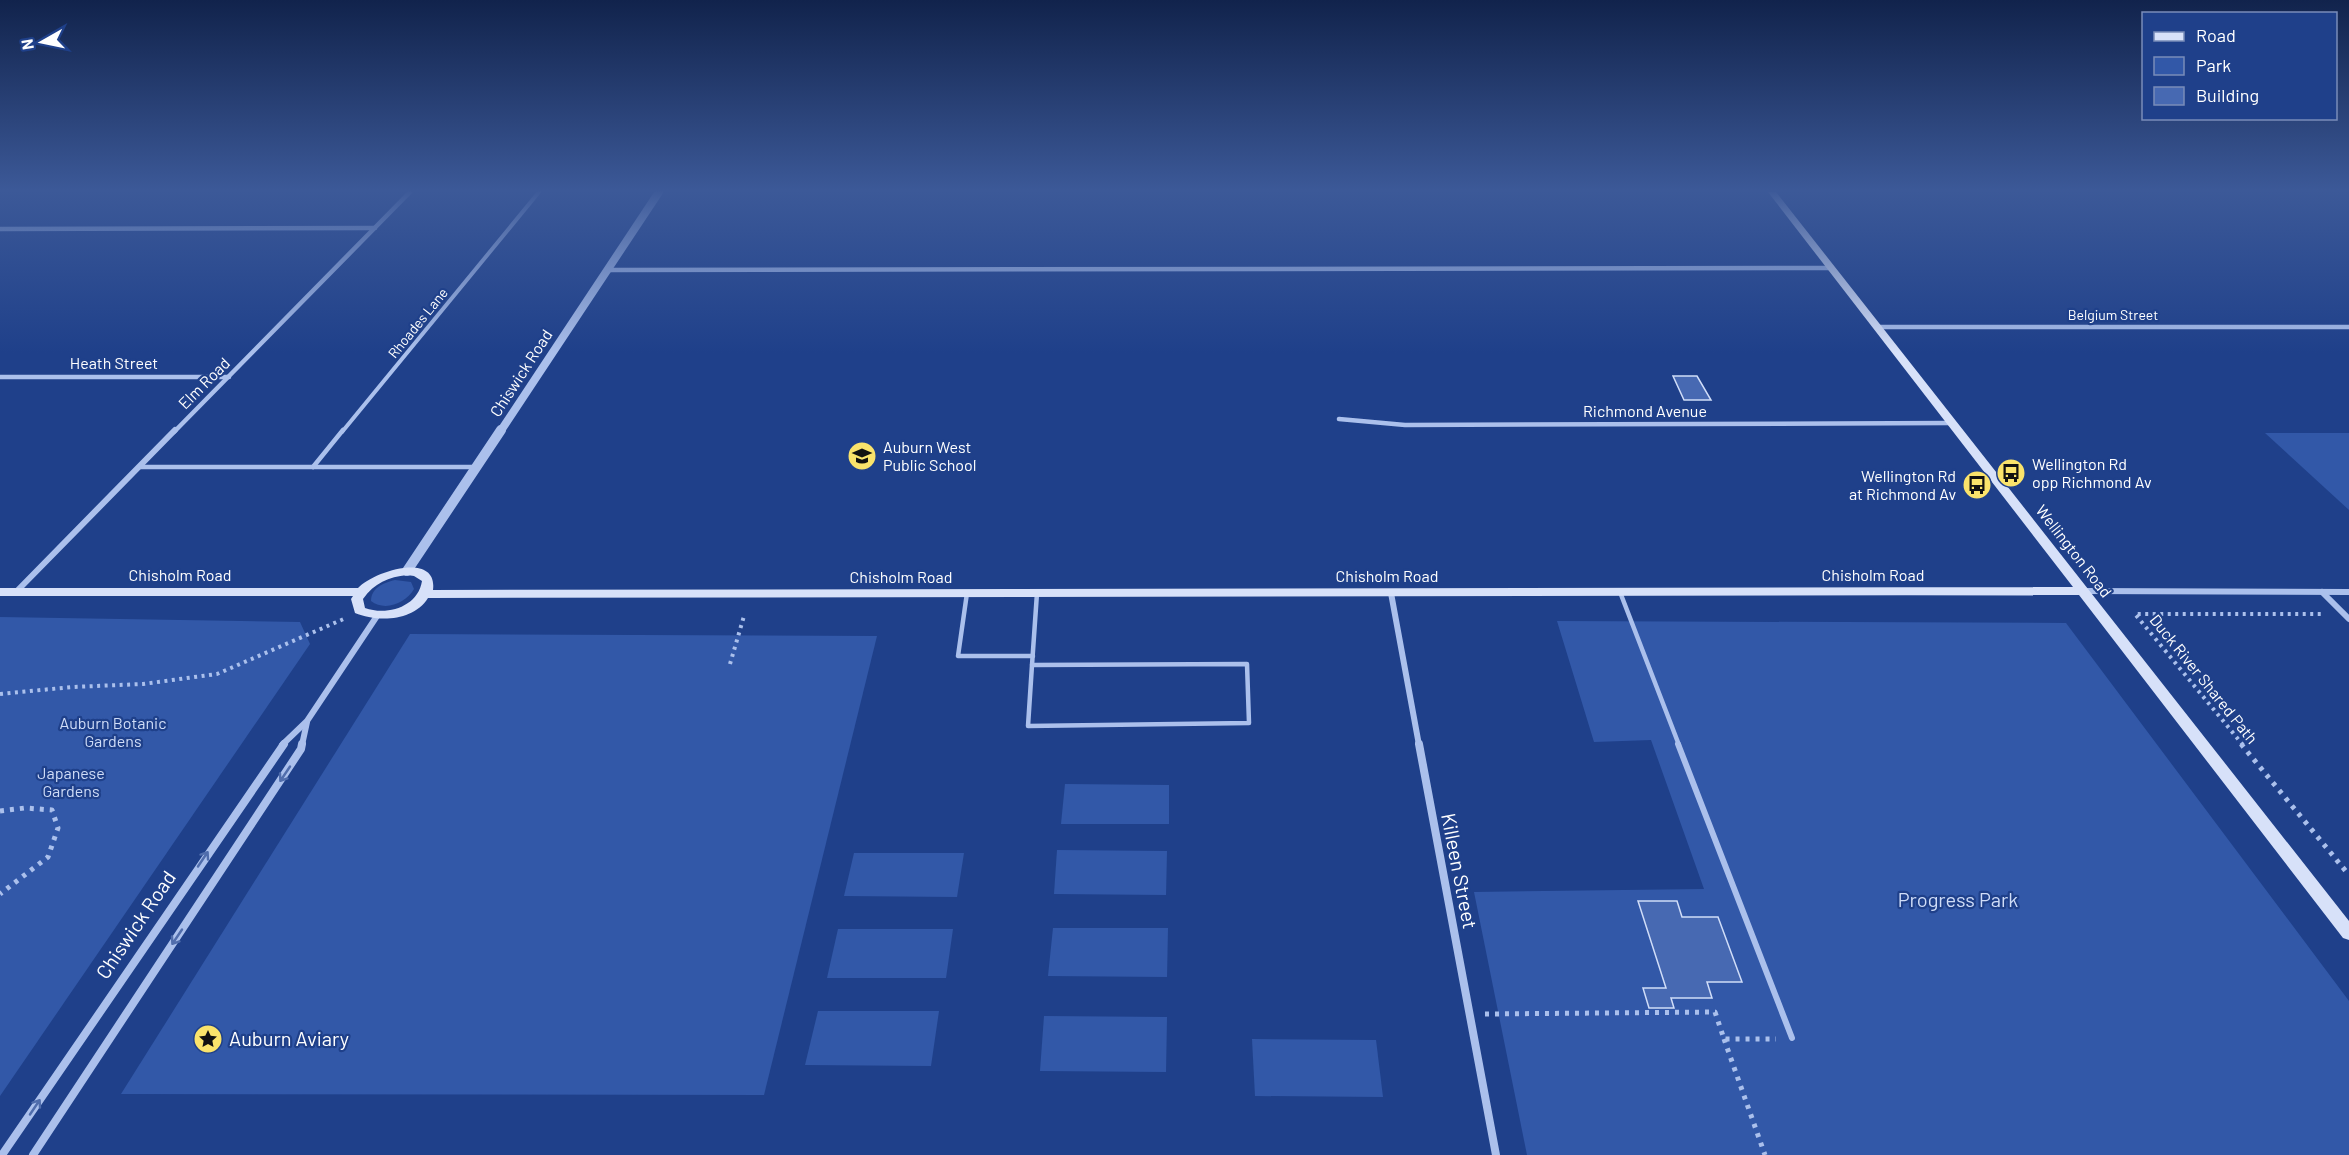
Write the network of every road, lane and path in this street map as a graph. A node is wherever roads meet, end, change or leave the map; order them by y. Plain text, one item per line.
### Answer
1 (357, 246) edge
2 (495, 246) edge
3 (623, 246) edge
4 (1812, 246) edge
5 (1829, 268) junction
6 (607, 270) junction
7 (1876, 327) junction
8 (2349, 327) edge
9 (0, 376) edge
10 (229, 377) junction
11 (1339, 419) dead end
12 (1951, 423) junction
13 (139, 467) junction
14 (313, 467) junction
15 (477, 467) junction
16 (407, 571) junction
17 (2083, 591) junction
18 (0, 592) edge
19 (16, 592) junction
20 (360, 592) junction
21 (1620, 592) junction
22 (2322, 592) junction
23 (2349, 592) edge
24 (967, 593) junction
25 (1037, 593) junction
26 (1391, 593) junction
27 (425, 594) junction
28 (359, 610) junction
29 (2321, 614) dead end
30 (377, 616) junction
31 (744, 616) dead end
32 (2349, 619) edge
33 (1032, 656) junction
34 (730, 664) dead end
35 (1032, 665) junction
36 (0, 694) edge
37 (307, 721) junction
38 (0, 811) edge
39 (2349, 875) edge
40 (0, 894) edge
41 (2349, 933) edge
42 (1469, 1014) junction
43 (1792, 1038) joint
44 (1724, 1039) junction
45 (2, 1155) edge
46 (33, 1155) edge
47 (1496, 1155) edge
48 (1765, 1155) edge

1 - 10 street, Elm Road
2 - 14 lane, Rhoades Lane
3 - 6 street, Chiswick Road
4 - 5 main road, Wellington Road
5 - 6 street
5 - 7 main road, Wellington Road
6 - 15 street, Chiswick Road
7 - 8 street, Belgium Street
7 - 12 main road, Wellington Road
9 - 10 street, Heath Street
10 - 13 street, Elm Road
11 - 12 street, Richmond Avenue
12 - 17 main road, Wellington Road
13 - 14 lane
13 - 19 street, Elm Road
14 - 15 lane
15 - 16 street, Chiswick Road
16 - 20 main road
16 - 27 main road
17 - 21 main road, Chisholm Road
17 - 22 street, Chisholm Road
17 - 41 main road, Wellington Road
18 - 19 main road, Chisholm Road
19 - 20 main road, Chisholm Road
20 - 28 main road
21 - 26 main road, Chisholm Road
21 - 43 lane
22 - 23 street, Chisholm Road
22 - 32 street
24 - 25 main road, Chisholm Road
24 - 27 main road, Chisholm Road
24 - 33 lane
25 - 26 main road, Chisholm Road
25 - 33 lane
26 - 42 street, Killeen Street
27 - 30 main road
28 - 30 main road
28 - 36 path
29 - 39 path, Duck River Shared Path
30 - 37 street, Chiswick Road
31 - 34 path
33 - 35 lane
35 - 35 lane
45 -> 37 street, Chiswick Road
37 -> 46 street, Chiswick Road
38 - 40 path
42 - 44 path
42 - 47 street, Killeen Street
43 - 44 path
44 - 48 path

